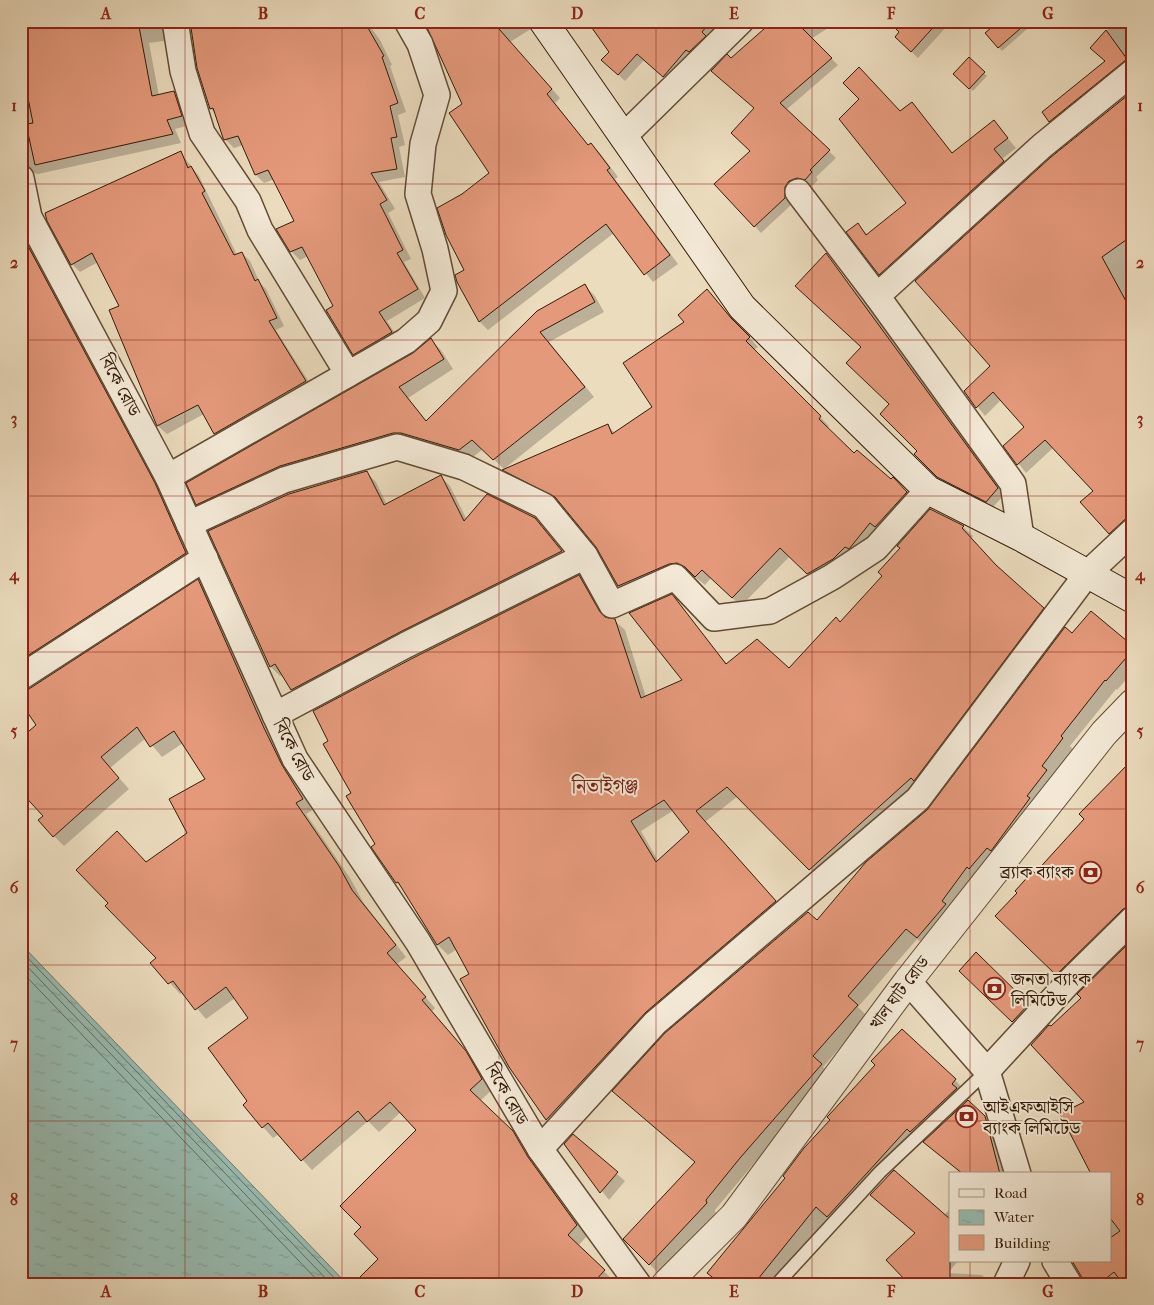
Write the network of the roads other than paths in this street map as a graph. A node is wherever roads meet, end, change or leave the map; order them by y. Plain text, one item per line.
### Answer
1 (175, 21) edge
2 (407, 21) edge
3 (543, 21) edge
4 (741, 21) edge
5 (1133, 72) edge
6 (623, 137) junction
7 (21, 178) edge
8 (798, 192) dead end
9 (877, 296) junction
10 (348, 374) junction
11 (168, 477) junction
12 (928, 490) junction
13 (189, 524) junction
14 (1133, 531) edge
15 (1021, 537) junction
16 (585, 556) junction
17 (205, 558) junction
18 (1087, 574) junction
19 (1133, 599) edge
20 (21, 677) edge
21 (1133, 703) edge
22 (275, 715) junction
23 (1133, 919) edge
24 (908, 981) junction
25 (987, 1071) junction
26 (540, 1150) junction
27 (1017, 1172) edge
28 (1017, 1262) edge
29 (1056, 1262) edge
30 (638, 1284) edge
31 (666, 1284) edge
32 (777, 1284) edge
33 (1006, 1284) edge
34 (1069, 1284) edge

1 - 10 street
2 - 10 street
3 - 6 main road
4 - 6 street
5 - 9 street
6 - 12 main road
7 - 11 street, বিকে রোড
8 - 9 street
9 - 15 street
10 - 11 street
11 - 13 street, বিকে রোড
12 - 15 main road
12 - 16 street
13 - 16 street
13 - 17 street, বিকে রোড
14 - 18 street
15 - 18 main road
16 - 22 street
17 - 20 street
17 - 22 street, বিকে রোড
18 - 19 main road
18 - 26 street
21 - 24 main road, খাল ঘাট রোড
22 - 26 street, বিকে রোড
23 - 25 street
24 - 25 street
24 - 31 main road, খাল ঘাট রোড
25 - 27 street
25 - 32 lane
26 - 30 street, বিকে রোড
28 - 33 street
29 - 34 street

